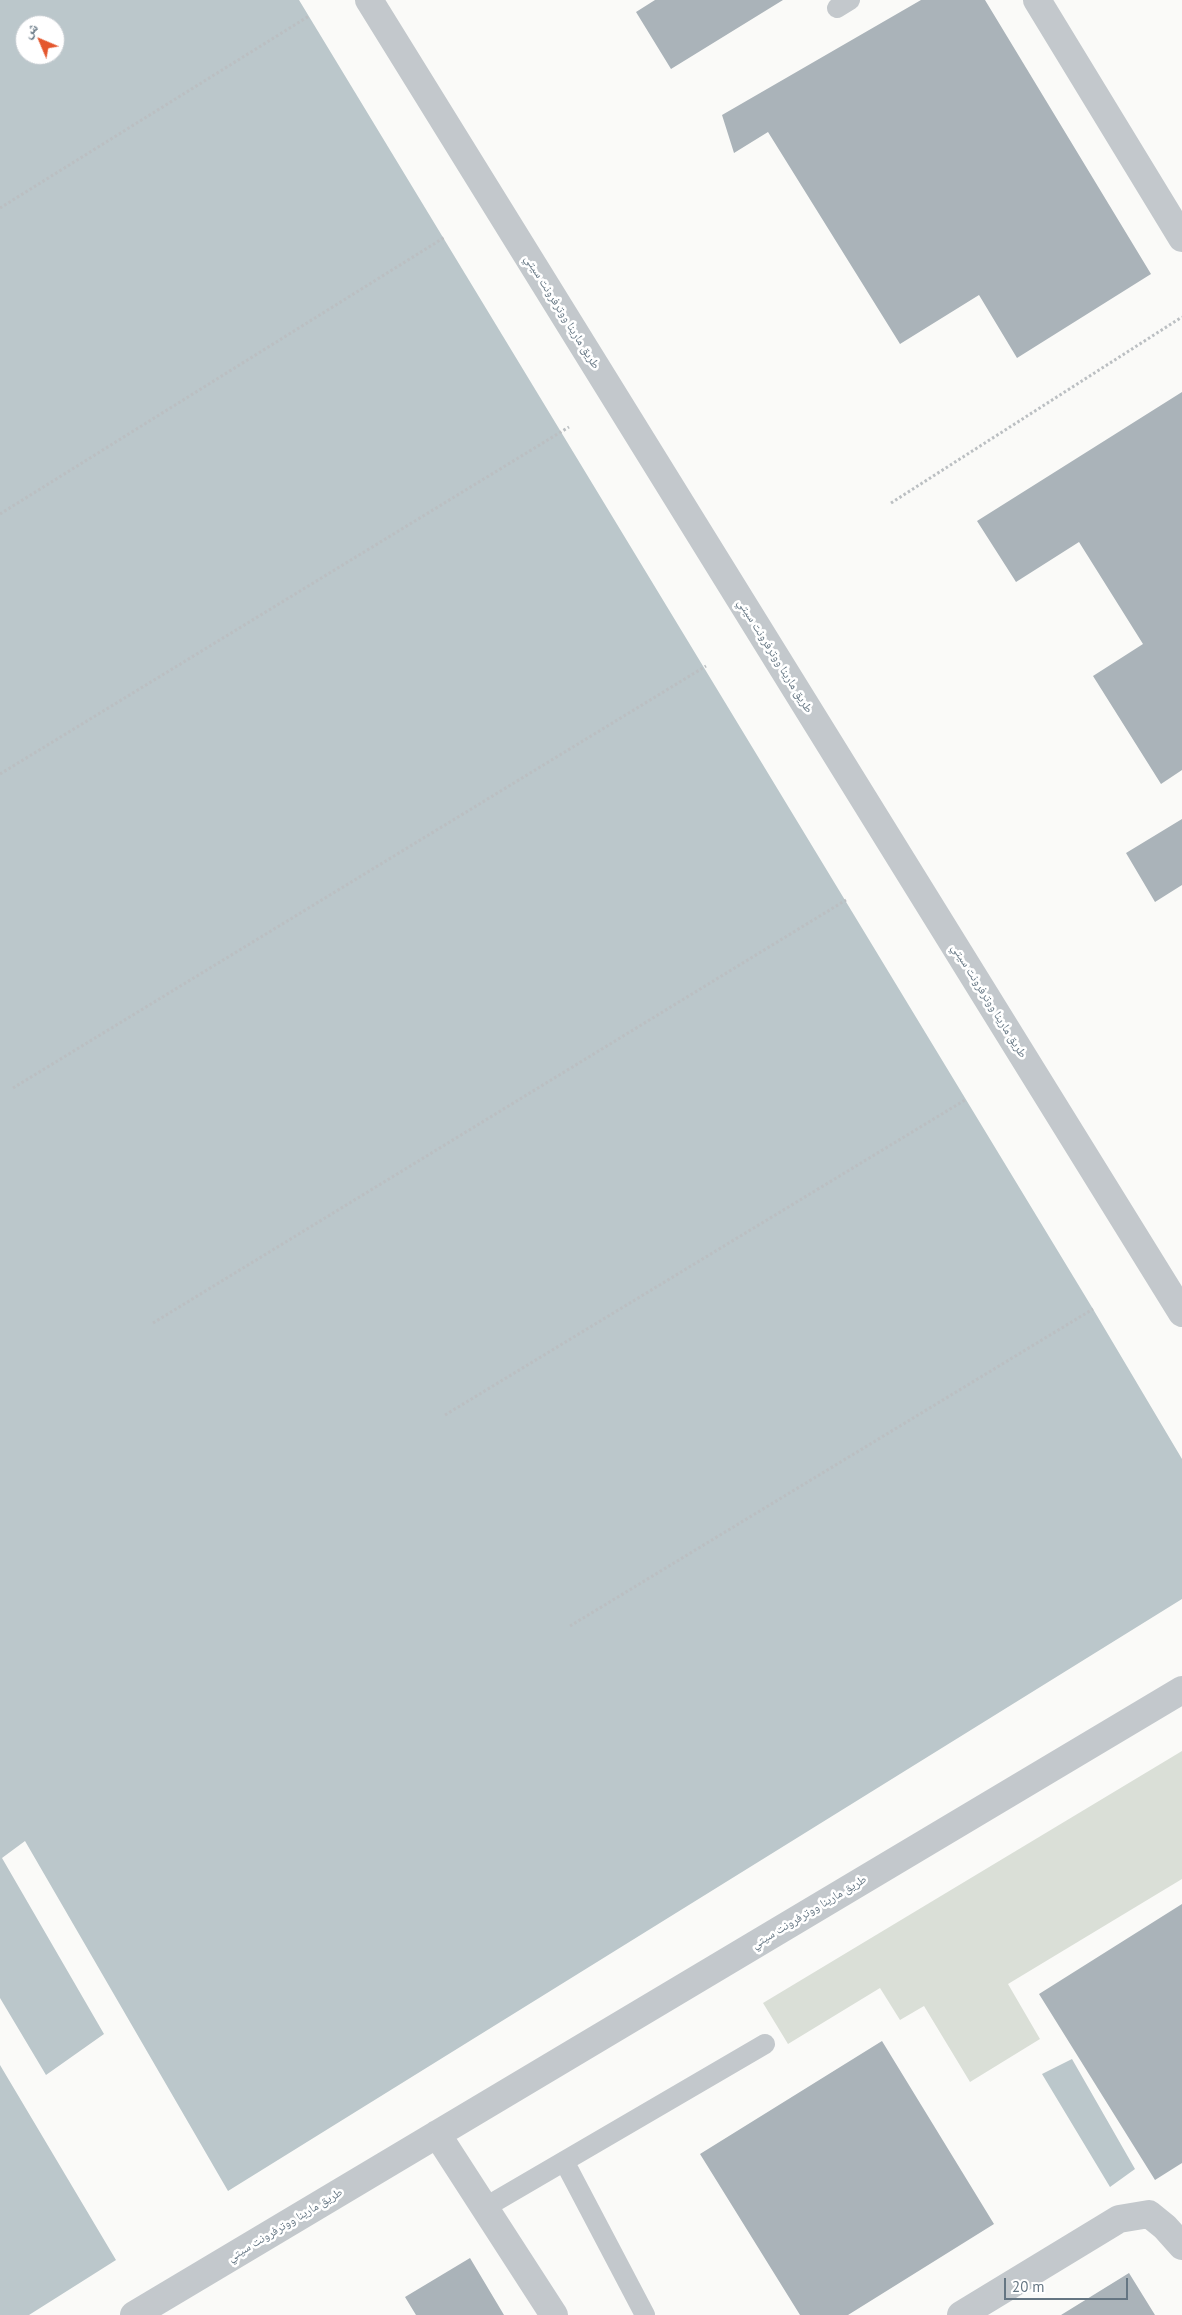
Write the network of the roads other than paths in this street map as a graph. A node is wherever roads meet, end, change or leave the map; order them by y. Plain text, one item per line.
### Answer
1 (369, 0) edge
2 (1037, 0) edge
3 (1182, 238) edge
4 (1182, 1313) edge
5 (1182, 1690) edge
6 (765, 2044) dead end
7 (437, 2134) junction
8 (564, 2161) junction
9 (484, 2208) junction
10 (1182, 2246) edge
11 (134, 2315) edge
12 (554, 2315) edge
13 (645, 2315) edge
14 (961, 2315) edge

1 - 4 street, طريق مارينا ووترفرونت سيتي
2 - 3 street
5 - 7 street, طريق مارينا ووترفرونت سيتي
6 - 8 lane
7 - 9 street
7 - 11 street, طريق مارينا ووترفرونت سيتي
8 - 9 lane
8 - 13 lane
9 - 12 street
10 - 14 street

